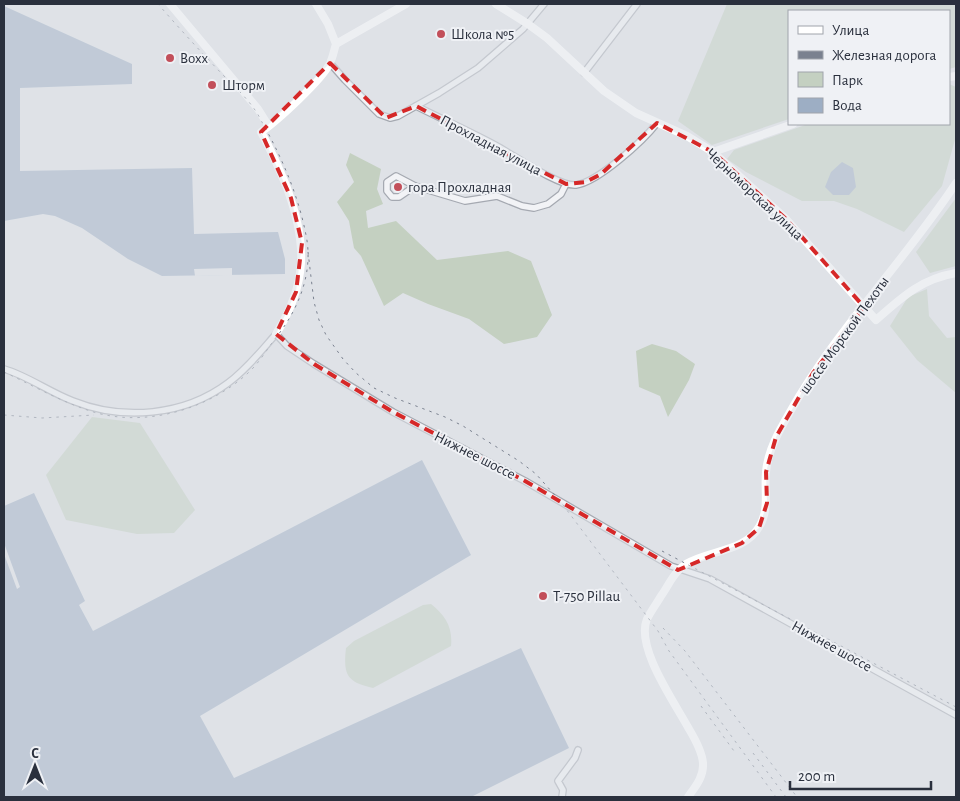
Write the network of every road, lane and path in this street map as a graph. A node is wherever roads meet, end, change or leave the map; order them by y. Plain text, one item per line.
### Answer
1 (171, 4) edge
2 (316, 4) edge
3 (406, 4) edge
4 (496, 4) edge
5 (544, 4) edge
6 (637, 4) edge
7 (528, 24) junction
8 (336, 44) junction
9 (330, 63) junction
10 (584, 73) junction
11 (416, 106) junction
12 (657, 123) junction
13 (790, 125) edge
14 (268, 126) junction
15 (713, 152) junction
16 (956, 183) edge
17 (566, 184) junction
18 (415, 186) junction
19 (956, 273) edge
20 (864, 307) junction
21 (276, 334) junction
22 (4, 368) edge
23 (678, 570) junction
24 (956, 715) edge
25 (578, 750) dead end
26 (562, 797) edge
27 (688, 797) edge

1 - 14 street
2 - 8 street
3 - 8 street
4 - 7 street, Черноморская улица
5 - 7 street
6 - 10 street
7 - 10 street, Черноморская улица
7 - 11 street
8 - 9 street
9 - 11 street
9 - 14 street
10 - 12 street, Черноморская улица
11 - 17 street, Прохладная улица
12 - 15 street, Черноморская улица
12 - 17 street
13 - 15 street
14 - 21 street
15 - 20 street, Черноморская улица
16 - 20 street, шоссе Морской Пехоты
17 - 18 street
18 - 18 street
19 - 20 street, Черноморская улица
20 - 23 street, шоссе Морской Пехоты
21 - 22 street
21 - 23 street, Нижнее шоссе
23 - 24 street, Нижнее шоссе
23 - 27 street
25 - 26 street

